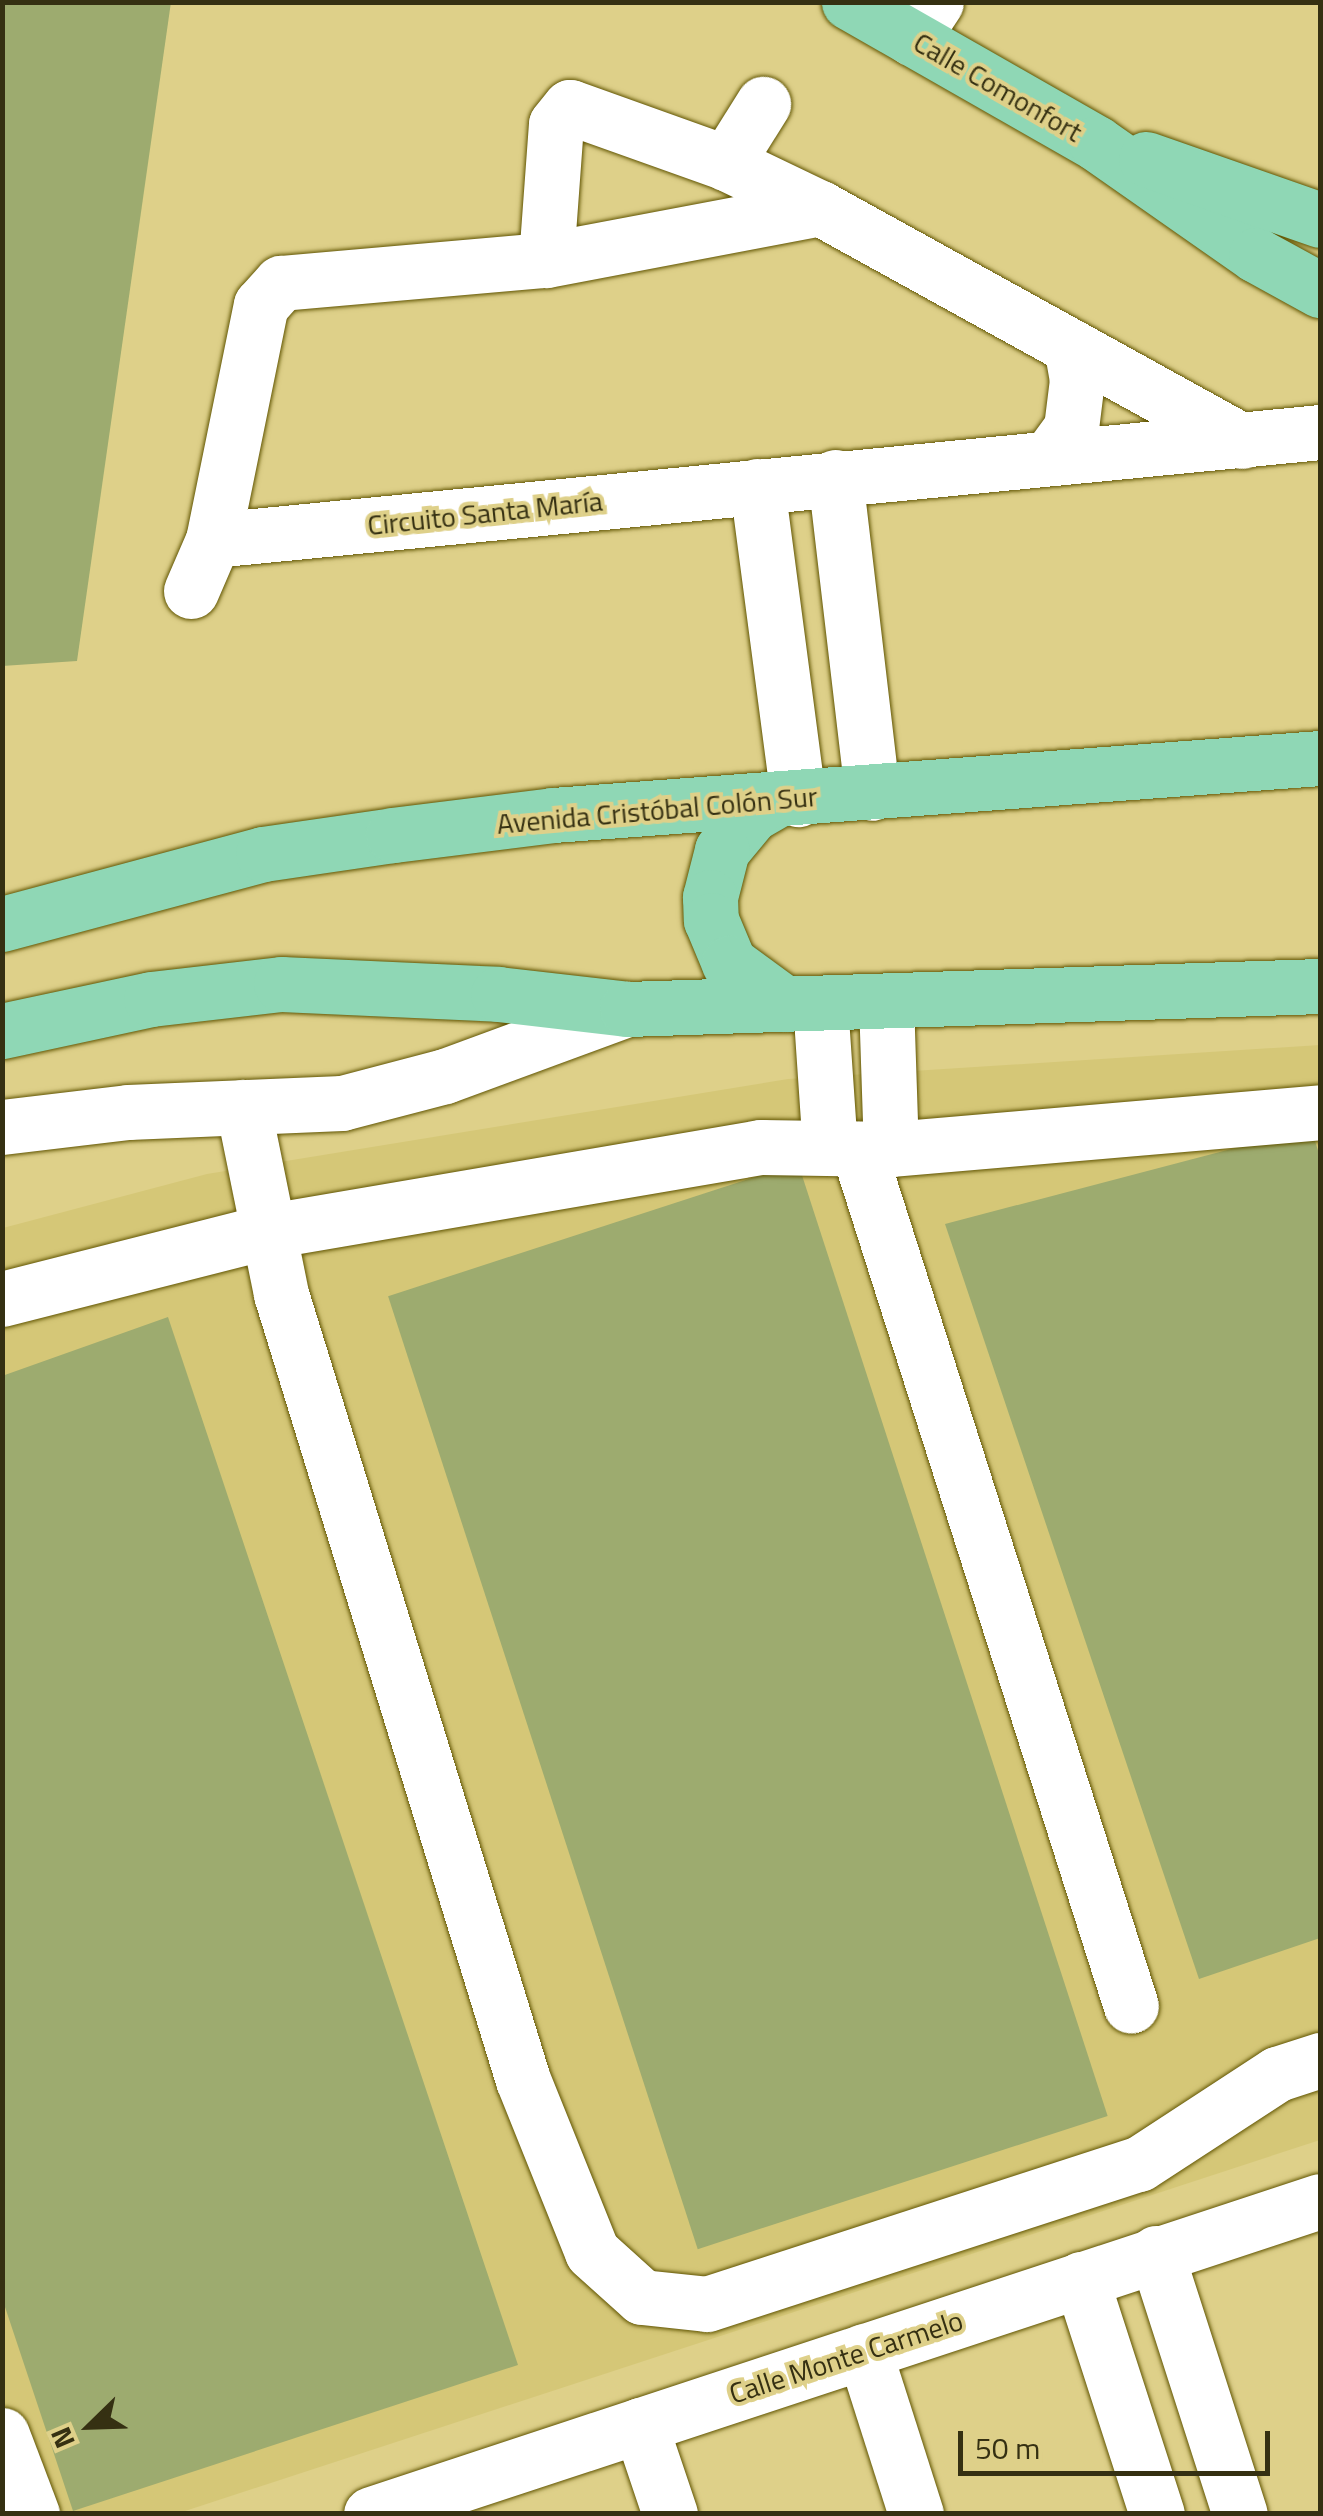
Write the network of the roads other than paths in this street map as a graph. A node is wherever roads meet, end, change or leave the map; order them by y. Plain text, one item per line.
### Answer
1 (849, 2) edge
2 (924, 20) edge
3 (762, 104) dead end
4 (1096, 143) junction
5 (726, 164) junction
6 (820, 208) junction
7 (1320, 220) edge
8 (546, 260) junction
9 (1320, 290) edge
10 (1071, 347) junction
11 (1320, 432) edge
12 (1242, 440) junction
13 (1049, 458) junction
14 (835, 477) junction
15 (756, 486) junction
16 (213, 540) junction
17 (191, 591) dead end
18 (1320, 758) edge
19 (872, 793) junction
20 (785, 800) junction
21 (2, 924) edge
22 (1320, 986) edge
23 (886, 1001) junction
24 (803, 1004) junction
25 (627, 1009) junction
26 (2, 1031) edge
27 (243, 1107) junction
28 (1320, 1112) edge
29 (2, 1126) edge
30 (860, 1149) junction
31 (269, 1232) junction
32 (2, 1299) edge
33 (1131, 2006) dead end
34 (1320, 2060) edge
35 (1320, 2201) edge
36 (1156, 2253) junction
37 (1082, 2280) junction
38 (864, 2351) junction
39 (640, 2425) junction
40 (2, 2434) edge
41 (428, 2505) edge
42 (32, 2514) edge
43 (371, 2514) edge
44 (670, 2514) edge
45 (916, 2514) edge
46 (1157, 2514) edge
47 (1240, 2514) edge

1 - 2 main road, Calle Comonfort
2 - 4 main road, Calle Comonfort
3 - 5 street
4 - 7 main road, Calle Comonfort
4 - 9 main road, Calle Comonfort
5 - 6 street
5 - 8 street
6 - 8 street
6 - 10 street
8 - 16 street
10 - 12 street
10 - 13 street
11 - 12 street, Circuito Santa María
12 - 13 street, Circuito Santa María
13 - 14 street, Circuito Santa María
14 - 15 street, Circuito Santa María
14 - 19 street
15 - 16 street, Circuito Santa María
15 - 20 street
16 - 17 street
18 - 19 main road, Avenida Cristóbal Colón Sur
19 - 20 main road, Avenida Cristóbal Colón Sur
20 - 21 main road, Avenida Cristóbal Colón Sur
20 - 24 main road
22 - 23 main road
23 - 24 main road
23 - 30 street
24 - 25 main road
24 - 30 street
25 - 26 main road
25 - 27 street
27 - 29 street
27 - 31 street
28 - 30 street
30 - 31 street
30 - 33 street
31 - 32 street
31 - 34 street
35 - 36 street, Calle Monte Carmelo
36 - 37 street, Calle Monte Carmelo
36 - 47 street
37 - 38 street, Calle Monte Carmelo
37 - 46 street
38 - 39 street, Calle Monte Carmelo
38 - 45 street
39 - 41 street, Calle Monte Carmelo
39 - 44 street
40 - 42 street
41 - 43 street, Calle Monte Carmelo

